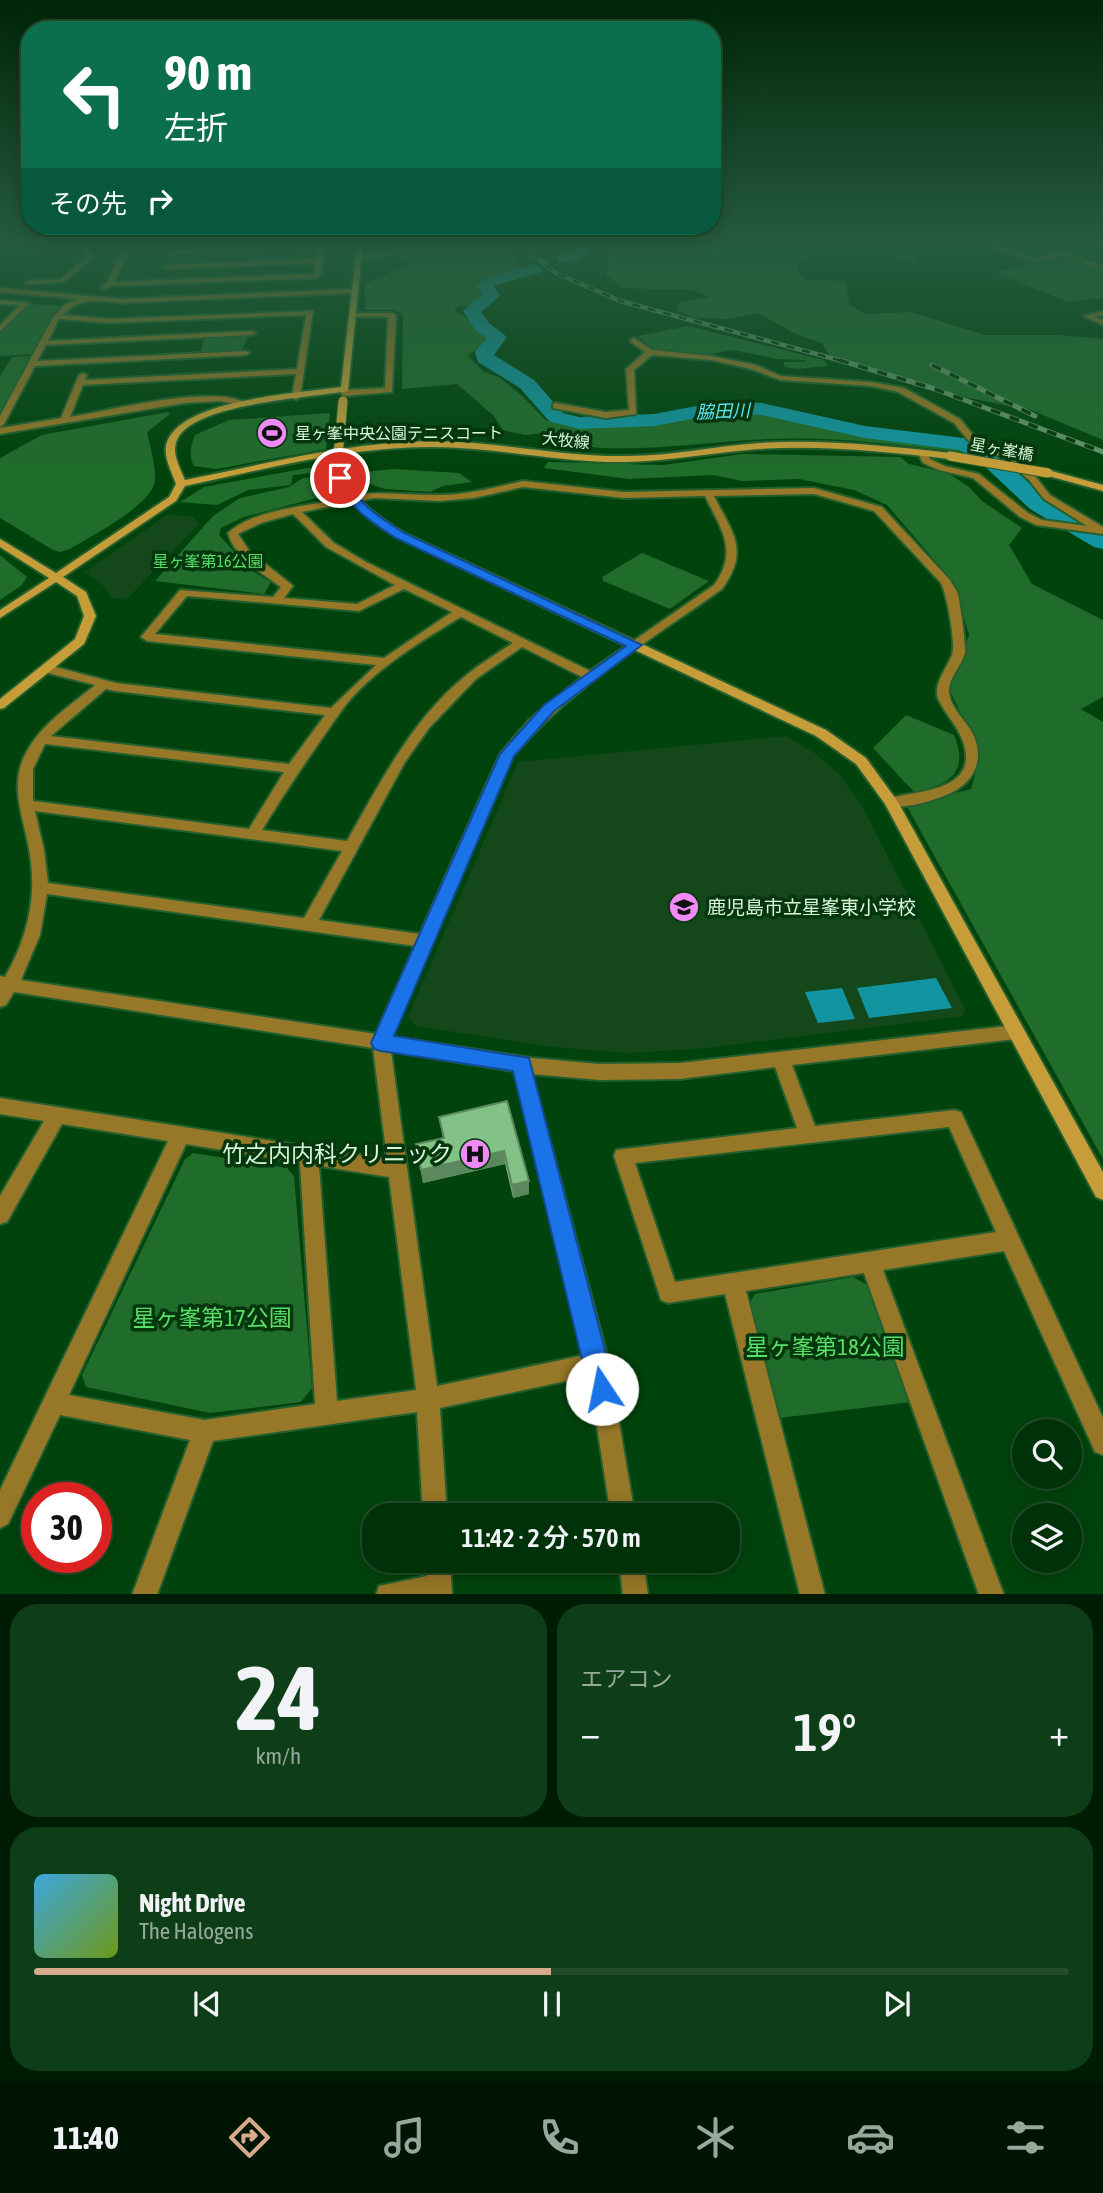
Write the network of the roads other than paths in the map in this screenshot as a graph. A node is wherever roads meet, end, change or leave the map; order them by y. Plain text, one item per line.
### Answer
1 (57, 318) edge
2 (75, 318) edge
3 (173, 318) edge
4 (257, 318) edge
5 (309, 318) edge
6 (353, 318) edge
7 (392, 318) edge
8 (252, 333) junction
9 (634, 340) dead end
10 (45, 343) junction
11 (650, 352) junction
12 (246, 353) junction
13 (89, 361) junction
14 (34, 363) junction
15 (300, 371) junction
16 (240, 374) junction
17 (80, 383) junction
18 (344, 395) junction
19 (296, 397) junction
20 (242, 403) junction
21 (556, 406) dead end
22 (64, 421) junction
23 (0, 424) edge
24 (0, 431) edge
25 (923, 453) junction
26 (950, 456) joint
27 (181, 484) junction
28 (1103, 488) edge
29 (708, 493) junction
30 (352, 499) junction
31 (295, 511) junction
32 (1101, 531) edge
33 (0, 542) edge
34 (57, 577) junction
35 (405, 584) junction
36 (276, 601) junction
37 (461, 612) junction
38 (0, 615) edge
39 (522, 642) junction
40 (635, 645) junction
41 (386, 662) junction
42 (48, 669) junction
43 (591, 676) junction
44 (103, 685) junction
45 (0, 705) edge
46 (335, 712) junction
47 (42, 739) junction
48 (292, 769) junction
49 (891, 802) junction
50 (26, 805) junction
51 (253, 834) junction
52 (351, 847) junction
53 (40, 887) junction
54 (308, 925) junction
55 (425, 941) junction
56 (3, 989) edge
57 (1016, 1032) junction
58 (381, 1043) junction
59 (781, 1059) junction
60 (522, 1064) junction
61 (0, 1106) edge
62 (57, 1115) junction
63 (181, 1135) junction
64 (808, 1135) junction
65 (309, 1156) junction
66 (398, 1170) junction
67 (1103, 1191) edge
68 (0, 1215) edge
69 (1010, 1240) junction
70 (870, 1262) junction
71 (733, 1283) junction
72 (598, 1363) junction
73 (428, 1399) junction
74 (54, 1403) junction
75 (327, 1413) junction
76 (205, 1432) junction
77 (1103, 1444) edge
78 (434, 1503) edge
79 (621, 1503) edge
80 (0, 1516) edge
81 (633, 1573) edge
82 (439, 1580) edge
83 (144, 1594) edge
84 (387, 1594) edge
85 (636, 1594) edge
86 (813, 1594) edge
87 (992, 1594) edge

1 - 10 street
2 - 3 street
4 - 8 street
5 - 15 street
6 - 18 street
7 - 18 street
8 - 10 street
8 - 12 street
9 - 11 street
10 - 14 street
11 - 21 street
11 - 32 street
12 - 13 street
12 - 16 street
13 - 14 street
13 - 17 street
14 - 23 street
15 - 16 street
15 - 19 street
16 - 17 street
17 - 22 street
18 - 19 street
18 - 30 street, bridge
19 - 20 street
20 - 22 street
20 - 27 street
22 - 24 street
25 - 26 street, 大牧線
25 - 27 street, 大牧線
25 - 32 street
26 - 28 street, 星ヶ峯橋, bridge
27 - 34 street
29 - 30 street
29 - 40 street
29 - 49 street
30 - 31 street
30 - 40 street
31 - 35 street
31 - 36 street
33 - 34 street
34 - 38 street
34 - 42 street
35 - 36 street
35 - 37 street
36 - 41 street
37 - 39 street
37 - 41 street
39 - 43 street
39 - 52 street
40 - 43 street
40 - 49 street
41 - 46 street
42 - 44 street
42 - 45 street
43 - 55 street
44 - 46 street
44 - 47 street
46 - 48 street
47 - 48 street
47 - 50 street
48 - 51 street
49 - 57 street
50 - 51 street
50 - 53 street
51 - 52 street
52 - 54 street
53 - 54 street
53 - 56 street
54 - 55 street
55 - 58 street
56 - 58 street
57 - 59 street
57 - 67 street
58 - 60 street
58 - 66 street
59 - 60 street
59 - 64 street
60 - 72 street
61 - 62 street
62 - 63 street
62 - 68 street
63 - 65 street
63 - 74 street
64 - 69 street
64 - 71 street
65 - 66 street
65 - 75 street
66 - 73 street
69 - 70 street
69 - 77 street
70 - 71 street
70 - 87 street
71 - 86 street
72 - 73 street
72 - 79 street
73 - 75 street
73 - 78 street
74 - 76 street
74 - 80 street
75 - 76 street
76 - 83 street
81 - 85 street
82 - 84 street

